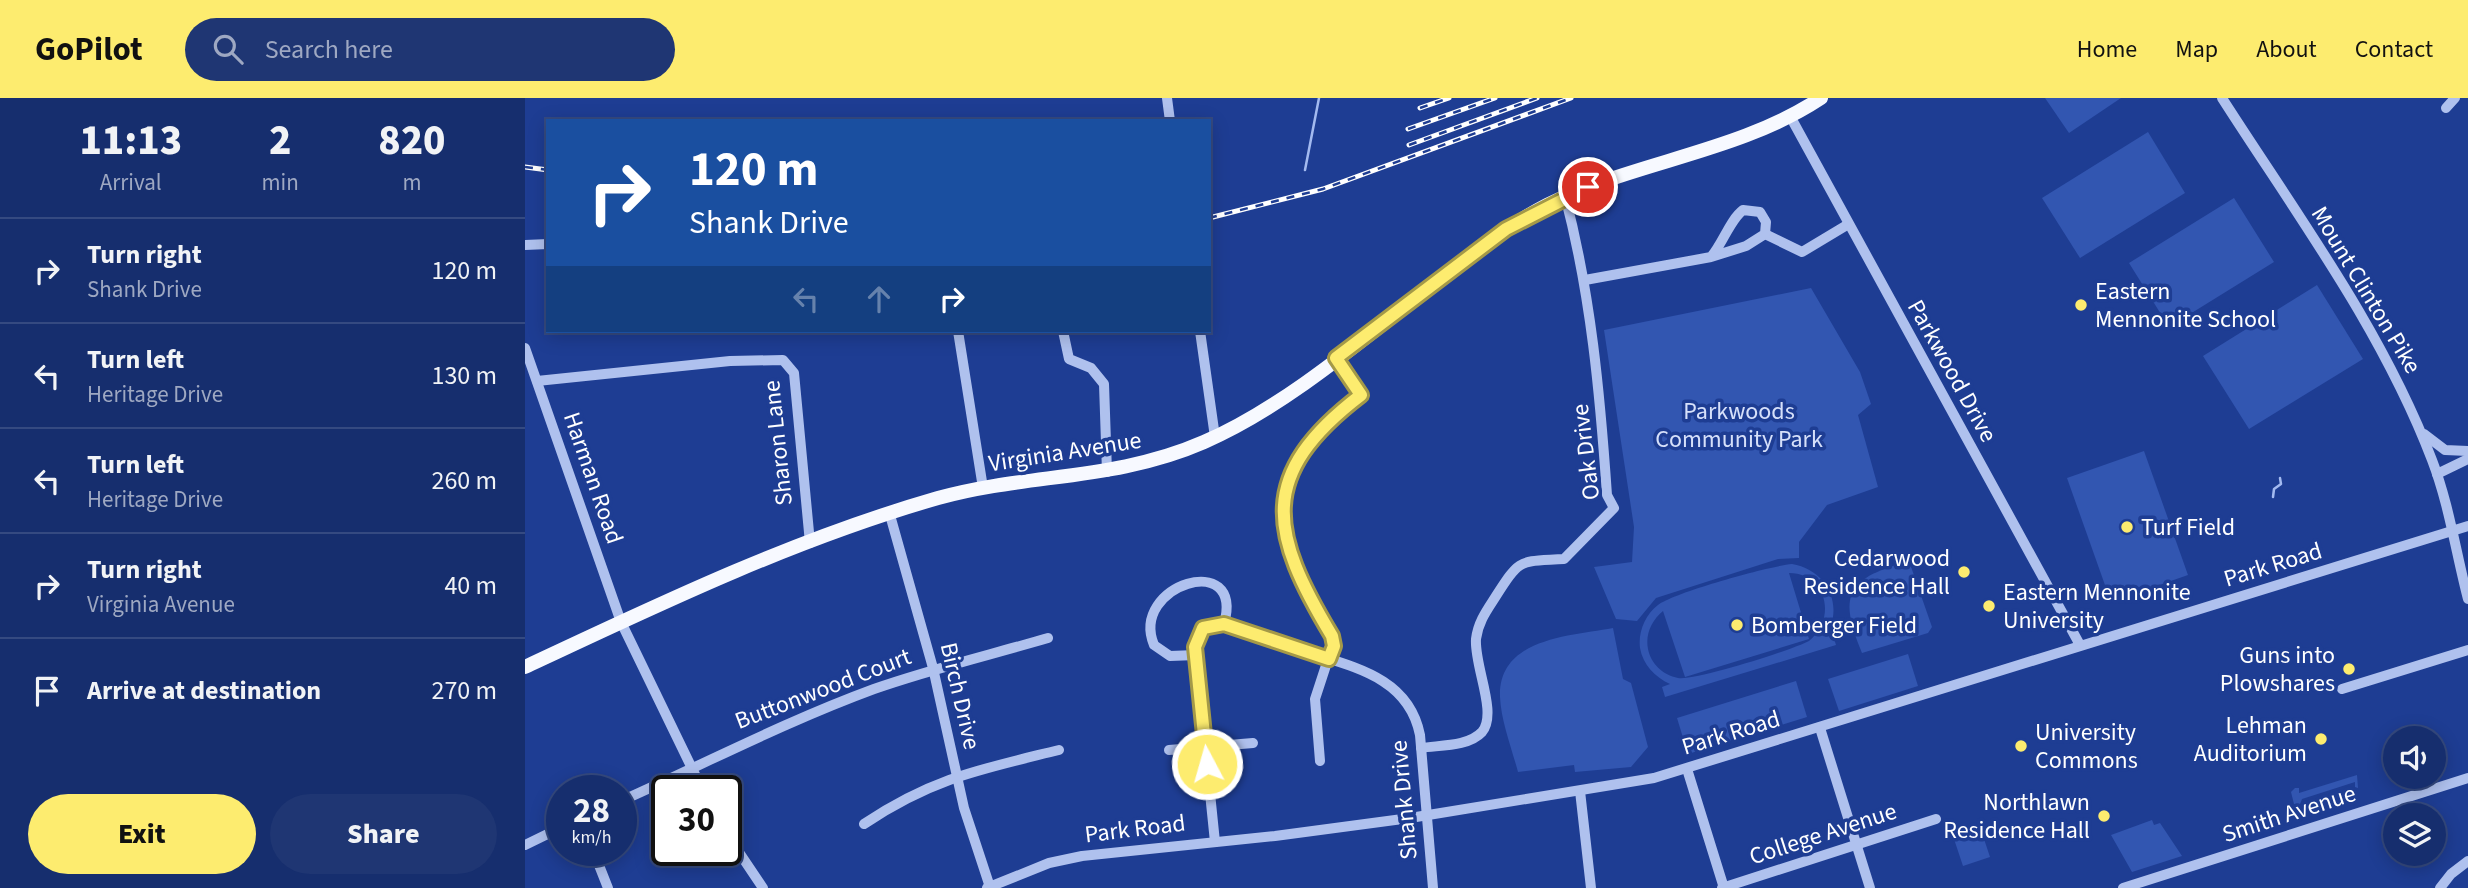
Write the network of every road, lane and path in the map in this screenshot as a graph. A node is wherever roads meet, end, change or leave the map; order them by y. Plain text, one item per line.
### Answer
1 (1167, 98) edge
2 (1821, 98) edge
3 (2222, 98) edge
4 (2455, 98) edge
5 (2446, 108) dead end
6 (1790, 116) junction
7 (1170, 119) edge
8 (1565, 196) junction
9 (1847, 225) junction
10 (1765, 234) junction
11 (546, 244) edge
12 (525, 245) edge
13 (1711, 257) junction
14 (1585, 280) junction
15 (958, 333) edge
16 (1063, 333) edge
17 (1200, 333) edge
18 (525, 348) edge
19 (1336, 358) junction
20 (537, 381) junction
21 (2416, 422) junction
22 (1215, 438) junction
23 (2468, 451) edge
24 (2468, 459) edge
25 (1107, 472) junction
26 (2437, 474) junction
27 (983, 488) junction
28 (890, 515) junction
29 (2468, 526) edge
30 (2451, 533) junction
31 (810, 543) junction
32 (2468, 599) edge
33 (621, 622) junction
34 (1224, 624) junction
35 (1048, 638) dead end
36 (2080, 645) junction
37 (2468, 650) edge
38 (1196, 656) junction
39 (1329, 659) junction
40 (525, 667) edge
41 (933, 669) junction
42 (2342, 688) dead end
43 (1820, 728) junction
44 (1253, 743) dead end
45 (1206, 747) junction
46 (1421, 748) junction
47 (1059, 750) dead end
48 (1169, 750) dead end
49 (1320, 761) dead end
50 (691, 768) junction
51 (1687, 769) junction
52 (695, 775) edge
53 (957, 776) junction
54 (2468, 778) edge
55 (1580, 791) junction
56 (637, 793) edge
57 (1426, 814) junction
58 (1936, 819) dead end
59 (864, 824) dead end
60 (546, 835) edge
61 (1215, 842) junction
62 (525, 845) edge
63 (1856, 845) junction
64 (742, 857) edge
65 (2468, 861) edge
66 (599, 866) edge
67 (988, 887) edge
68 (608, 888) edge
69 (763, 888) edge
70 (1433, 888) edge
71 (1591, 888) edge
72 (1723, 888) edge
73 (1870, 888) edge
74 (2123, 888) edge
75 (2440, 888) edge

1 - 7 street
2 - 6 main road, Virginia Avenue
3 - 21 street, Mount Clinton Pike
4 - 5 street
6 - 8 main road, Virginia Avenue
6 - 9 street, Parkwood Drive
8 - 14 street, Oak Drive
8 - 19 main road, Virginia Avenue
9 - 10 street
9 - 36 street, Parkwood Drive
10 - 13 street
10 - 13 street
11 - 12 street
13 - 14 street
14 - 46 street, Oak Drive
15 - 27 street
16 - 25 street
17 - 22 street
18 - 20 street, Harman Road
19 - 22 main road, Virginia Avenue
19 - 39 street
20 - 31 street, Sharon Lane
20 - 33 street, Harman Road
21 - 23 street
21 - 26 street, Mount Clinton Pike
22 - 25 main road, Virginia Avenue
24 - 26 street
25 - 27 main road, Virginia Avenue
26 - 30 street, Mount Clinton Pike
27 - 28 main road, Virginia Avenue
28 - 31 main road, Virginia Avenue
28 - 41 street, Birch Drive
29 - 30 street, Park Road
30 - 32 street, Mount Clinton Pike
30 - 36 street, Park Road
31 - 33 main road, Virginia Avenue
33 - 40 main road, Virginia Avenue
33 - 50 street, Harman Road
34 - 38 street
34 - 38 street
34 - 39 street, Shank Drive
35 - 41 street, Buttonwood Court
36 - 43 street, Park Road
37 - 42 street
38 - 45 street
39 - 46 street, Shank Drive
39 - 49 street
41 - 50 street, Buttonwood Court
41 - 53 street, Birch Drive
43 - 51 street, Park Road
43 - 63 street
44 - 45 street
45 - 48 street
45 - 61 street
46 - 57 street, Shank Drive
47 - 53 street
50 - 52 street, Harman Road
50 - 56 street, Buttonwood Court
51 - 55 street, Park Road
51 - 72 street
53 - 59 street
53 - 67 street, Birch Drive
54 - 74 street, Smith Avenue
55 - 57 street, Park Road
55 - 71 street
57 - 61 street, Park Road
57 - 70 street, Shank Drive
58 - 63 street, College Avenue
60 - 62 street
61 - 67 street, Park Road
63 - 72 street, College Avenue
63 - 73 street
64 - 69 street
65 - 75 street
66 - 68 street

